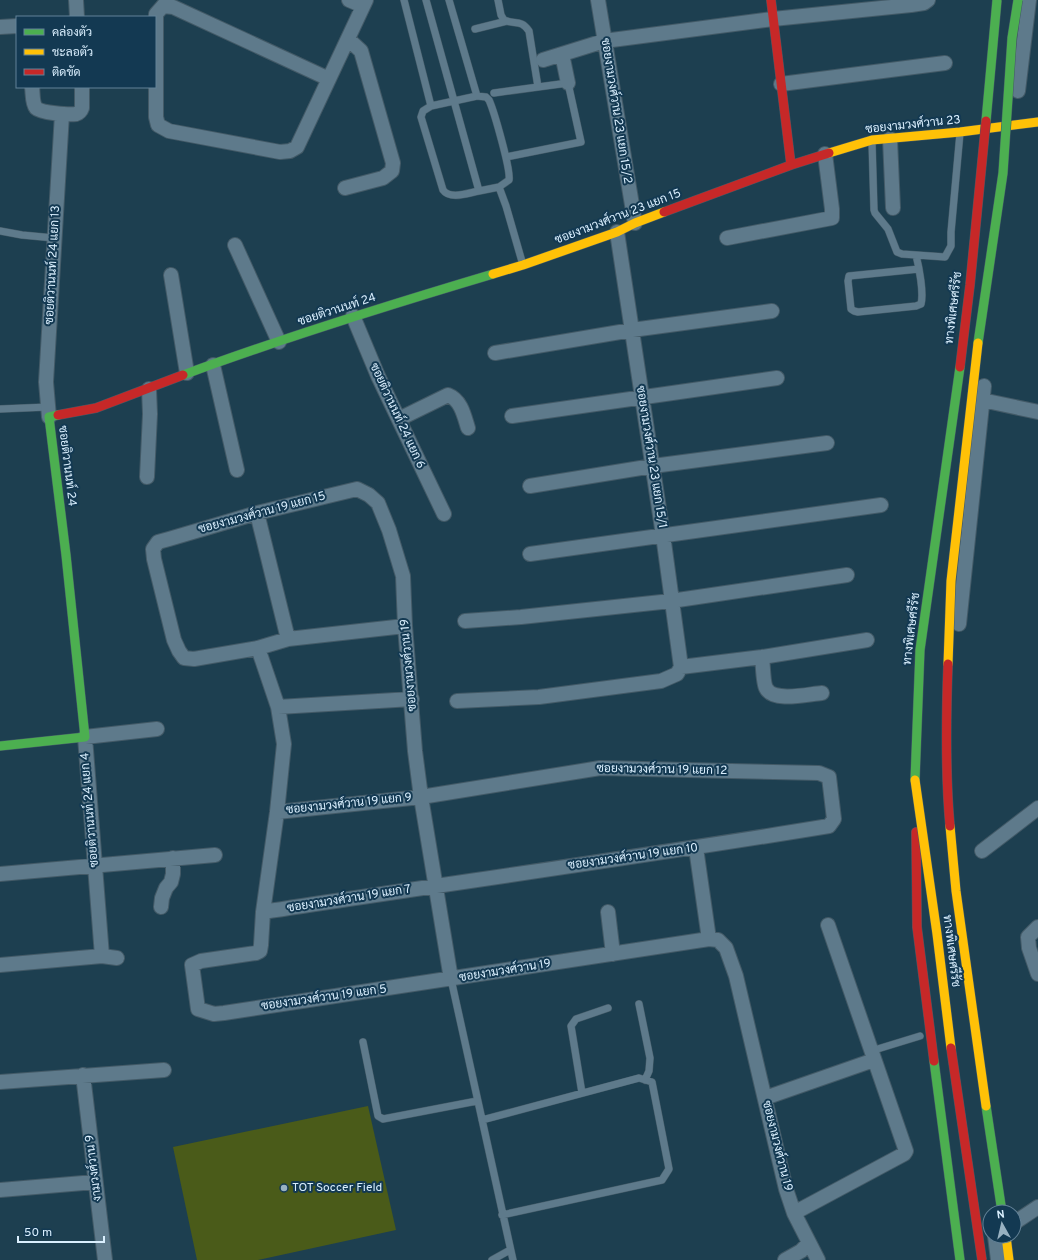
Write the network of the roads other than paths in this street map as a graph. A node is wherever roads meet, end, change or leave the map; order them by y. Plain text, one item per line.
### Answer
1 (76, 0) edge
2 (349, 0) edge
3 (404, 0) edge
4 (426, 0) edge
5 (449, 0) edge
6 (498, 0) edge
7 (598, 0) edge
8 (771, 0) edge
9 (928, 0) edge
10 (997, 0) edge
11 (1018, 0) edge
12 (1029, 0) edge
13 (364, 3) edge
14 (77, 16) edge
15 (773, 19) junction
16 (507, 21) junction
17 (16, 26) edge
18 (0, 27) edge
19 (475, 29) dead end
20 (348, 39) junction
21 (604, 40) junction
22 (562, 54) junction
23 (544, 60) dead end
24 (945, 63) dead end
25 (329, 79) junction
26 (568, 84) junction
27 (781, 84) junction
28 (538, 86) junction
29 (32, 88) edge
30 (82, 88) edge
31 (494, 93) dead end
32 (476, 96) junction
33 (453, 101) junction
34 (431, 106) junction
35 (62, 114) junction
36 (1038, 122) edge
37 (1013, 125) junction
38 (960, 132) junction
39 (890, 139) junction
40 (872, 140) junction
41 (825, 154) junction
42 (506, 157) junction
43 (791, 164) junction
44 (499, 187) junction
45 (345, 188) dead end
46 (479, 191) junction
47 (892, 208) dead end
48 (634, 223) junction
49 (0, 231) edge
50 (617, 232) junction
51 (54, 238) junction
52 (727, 238) dead end
53 (235, 245) dead end
54 (916, 255) junction
55 (523, 265) junction
56 (919, 269) junction
57 (171, 275) dead end
58 (452, 286) joint
59 (772, 311) dead end
60 (353, 316) junction
61 (632, 330) junction
62 (279, 342) junction
63 (495, 353) dead end
64 (213, 365) junction
65 (187, 373) junction
66 (777, 378) dead end
67 (149, 389) junction
68 (643, 397) junction
69 (982, 400) junction
70 (0, 409) edge
71 (48, 412) junction
72 (1038, 412) edge
73 (512, 416) dead end
74 (399, 419) junction
75 (468, 428) dead end
76 (827, 443) dead end
77 (653, 466) junction
78 (237, 470) dead end
79 (147, 477) dead end
80 (530, 486) dead end
81 (357, 489) joint
82 (881, 505) dead end
83 (257, 513) junction
84 (444, 514) dead end
85 (663, 535) junction
86 (530, 554) dead end
87 (847, 575) dead end
88 (671, 601) junction
89 (466, 621) dead end
90 (405, 626) junction
91 (288, 640) junction
92 (867, 640) dead end
93 (258, 648) junction
94 (762, 657) junction
95 (681, 667) junction
96 (822, 692) dead end
97 (412, 699) junction
98 (457, 701) dead end
99 (278, 706) junction
100 (157, 729) dead end
101 (85, 737) junction
102 (0, 746) edge
103 (915, 777) junction
104 (421, 797) junction
105 (1038, 808) edge
106 (277, 812) junction
107 (829, 826) joint
108 (696, 848) junction
109 (982, 851) dead end
110 (215, 855) dead end
111 (173, 858) junction
112 (95, 865) junction
113 (0, 874) edge
114 (436, 885) junction
115 (161, 907) dead end
116 (263, 912) junction
117 (608, 912) dead end
118 (828, 925) dead end
119 (1038, 927) edge
120 (709, 939) junction
121 (613, 954) junction
122 (102, 956) junction
123 (117, 958) dead end
124 (0, 965) edge
125 (1038, 974) edge
126 (451, 979) junction
127 (639, 1004) dead end
128 (608, 1008) dead end
129 (920, 1036) dead end
130 (363, 1042) dead end
131 (872, 1056) junction
132 (164, 1070) dead end
133 (83, 1075) junction
134 (645, 1080) junction
135 (0, 1082) edge
136 (582, 1093) junction
137 (765, 1098) junction
138 (477, 1101) junction
139 (482, 1120) junction
140 (95, 1182) junction
141 (0, 1190) edge
142 (990, 1204) edge
143 (1001, 1204) edge
144 (1038, 1207) edge
145 (794, 1213) junction
146 (502, 1215) junction
147 (1022, 1218) edge
148 (809, 1243) junction
149 (996, 1244) edge
150 (1007, 1244) edge
151 (510, 1250) junction
152 (105, 1260) edge
153 (492, 1260) edge
154 (512, 1260) edge
155 (785, 1260) edge
156 (818, 1260) edge
157 (960, 1260) edge
158 (982, 1260) edge
159 (998, 1260) edge
160 (1009, 1260) edge

1 - 14 street
2 - 13 street
3 - 34 lane
4 - 33 lane
5 - 32 lane
6 - 16 lane
7 - 21 street, ซอยงามวงศ์วาน 23 แยก 15/2
8 - 15 main road
9 - 15 street
10 - 103 main road, ทางพิเศษศรีรัช, bridge
11 - 143 main road, ทางพิเศษศรีรัช, bridge
12 - 37 street
13 - 20 street
15 - 21 street
15 - 27 main road
16 - 19 lane
16 - 28 lane
17 - 18 street
20 - 25 street
20 - 45 street
21 - 22 street
21 - 48 street, ซอยงามวงศ์วาน 23 แยก 15/2
22 - 23 street
22 - 26 street
24 - 27 street
25 - 25 street
26 - 28 lane
26 - 42 lane
27 - 43 main road
28 - 31 lane
29 - 35 street
30 - 35 street
32 - 33 lane
32 - 42 lane
33 - 34 lane
33 - 46 lane
34 - 46 lane
35 - 51 street, ซอยติวานนท์ 24 แยก 13
36 - 37 main road, ซอยงามวงศ์วาน 23
37 - 38 main road, ซอยงามวงศ์วาน 23
37 - 69 street
38 - 39 main road, ซอยงามวงศ์วาน 23
38 - 54 lane
39 - 40 main road, ซอยงามวงศ์วาน 23
39 - 47 street
40 - 41 main road, ซอยงามวงศ์วาน 23
40 - 54 lane
41 - 43 main road, ซอยงามวงศ์วาน 23
41 - 52 street
42 - 44 lane
43 - 48 main road, ซอยงามวงศ์วาน 23 แยก 15
44 - 46 lane
44 - 55 lane
48 - 50 main road, ซอยงามวงศ์วาน 23 แยก 15
49 - 51 lane
50 - 55 main road, ซอยงามวงศ์วาน 23 แยก 15
50 - 61 street, ซอยงามวงศ์วาน 23 แยก 15/1
51 - 71 street, ซอยติวานนท์ 24 แยก 13
53 - 62 street
54 - 56 lane
55 - 58 main road, ซอยงามวงศ์วาน 23 แยก 15
56 - 56 lane
57 - 65 street
58 - 60 main road, ซอยติวานนท์ 24
59 - 61 street
60 - 62 main road, ซอยติวานนท์ 24
60 - 74 street, ซอยติวานนท์ 24 แยก 6
61 - 63 street
61 - 68 street, ซอยงามวงศ์วาน 23 แยก 15/1
62 - 64 main road, ซอยติวานนท์ 24
64 - 65 main road, ซอยติวานนท์ 24
64 - 78 street
65 - 67 main road, ซอยติวานนท์ 24
66 - 68 street
67 - 71 main road, ซอยติวานนท์ 24
67 - 79 street
68 - 73 street
68 - 77 street, ซอยงามวงศ์วาน 23 แยก 15/1
69 - 72 street
69 - 142 street
70 - 71 lane
71 - 101 main road, ซอยติวานนท์ 24
74 - 75 street
74 - 84 street, ซอยติวานนท์ 24 แยก 6
76 - 77 street
77 - 80 street
77 - 85 street, ซอยงามวงศ์วาน 23 แยก 15/1
81 - 83 street, ซอยงามวงศ์วาน 19 แยก 15
81 - 90 street, ซอยงามวงศ์วาน 19
82 - 85 street
83 - 91 street
83 - 93 street, ซอยงามวงศ์วาน 19 แยก 15
85 - 86 street
85 - 88 street, ซอยงามวงศ์วาน 23 แยก 15/1
87 - 88 street
88 - 89 street
88 - 95 street, ซอยงามวงศ์วาน 23 แยก 15/1
90 - 91 street
90 - 97 street, ซอยงามวงศ์วาน 19
91 - 93 street
92 - 94 street
93 - 99 street
94 - 95 street
94 - 96 street
95 - 98 street
97 - 99 street
97 - 104 street, ซอยงามวงศ์วาน 19
99 - 106 street
100 - 101 street, ซอยติวานนท์ 24 แยก 4
101 - 102 main road
101 - 112 street, ซอยติวานนท์ 24 แยก 4
103 - 157 main road, bridge
103 - 158 main road, ทางพิเศษศรีรัช, bridge
104 - 106 street, ซอยงามวงศ์วาน 19 แยก 9
104 - 107 street, ซอยงามวงศ์วาน 19 แยก 12
104 - 114 street, ซอยงามวงศ์วาน 19
105 - 109 street
106 - 116 street
107 - 108 street, ซอยงามวงศ์วาน 19 แยก 10
108 - 114 street, ซอยงามวงศ์วาน 19 แยก 10
108 - 120 street
110 - 111 street
111 - 112 street
111 - 115 street
112 - 113 street
112 - 122 street, ซอยติวานนท์ 24 แยก 4
114 - 116 street, ซอยงามวงศ์วาน 19 แยก 7
114 - 126 street, ซอยงามวงศ์วาน 19
116 - 126 street, ซอยงามวงศ์วาน 19 แยก 5
117 - 121 street
118 - 131 street
119 - 125 street
120 - 121 street, ซอยงามวงศ์วาน 19
120 - 137 street, ซอยงามวงศ์วาน 19
121 - 126 street, ซอยงามวงศ์วาน 19
122 - 123 street
122 - 124 street
126 - 138 lane
127 - 134 lane
128 - 136 lane
129 - 131 lane
130 - 138 lane
131 - 137 street
131 - 145 street
132 - 133 street
133 - 135 street
133 - 140 street, งามวงศ์วาน 9
134 - 136 lane
134 - 146 lane
136 - 139 lane
137 - 145 street, ซอยงามวงศ์วาน 19
138 - 139 lane
139 - 146 lane
140 - 141 street
140 - 152 street, งามวงศ์วาน 9
144 - 147 street
145 - 148 street, ซอยงามวงศ์วาน 19
146 - 151 lane
148 - 155 street
148 - 156 street, ซอยงามวงศ์วาน 19
149 - 159 street
150 - 160 main road
151 - 153 lane
151 - 154 lane

